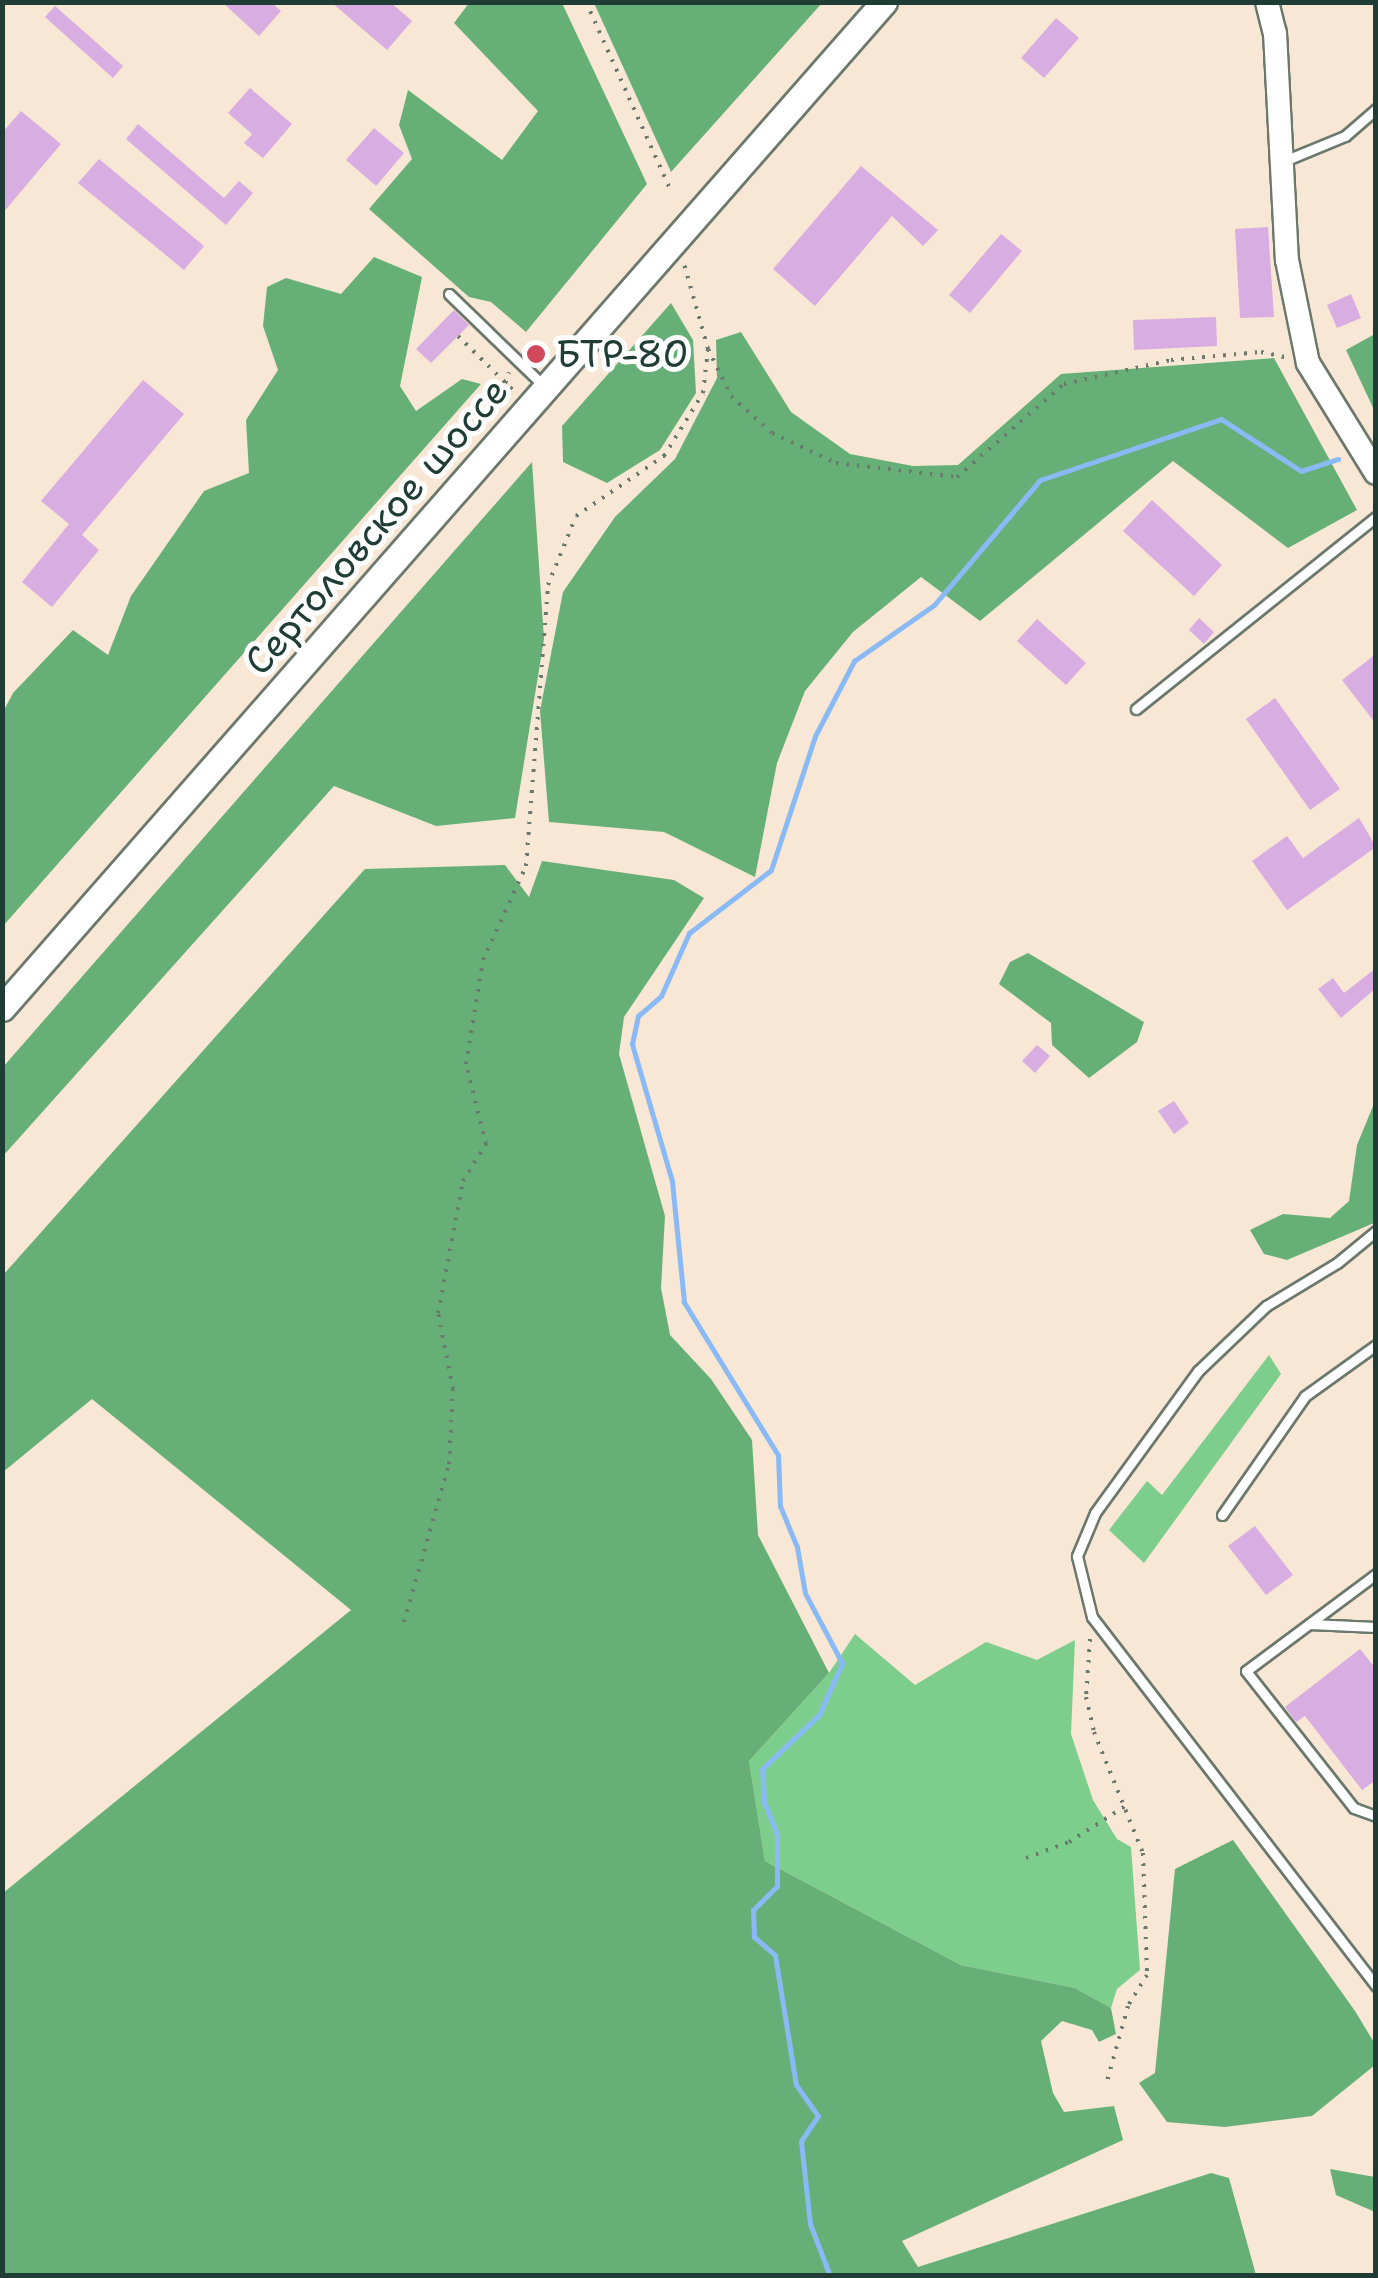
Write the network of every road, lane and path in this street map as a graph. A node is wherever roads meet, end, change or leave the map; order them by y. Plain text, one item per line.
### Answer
1 (586, 2) edge
2 (884, 2) edge
3 (1267, 2) edge
4 (1376, 109) edge
5 (1282, 162) junction
6 (669, 187) dead end
7 (677, 242) junction
8 (449, 294) dead end
9 (458, 336) dead end
10 (708, 348) junction
11 (519, 362) junction
12 (1308, 363) junction
13 (502, 379) junction
14 (547, 388) junction
15 (524, 400) dead end
16 (496, 413) dead end
17 (1376, 474) edge
18 (1376, 517) edge
19 (1136, 710) dead end
20 (2, 1008) edge
21 (1376, 1231) edge
22 (1376, 1345) edge
23 (1222, 1516) dead end
24 (1376, 1574) edge
25 (1092, 1617) junction
26 (404, 1622) dead end
27 (1310, 1624) junction
28 (1376, 1627) edge
29 (1127, 1805) junction
30 (1376, 1816) edge
31 (1026, 1858) dead end
32 (1376, 1986) edge
33 (1106, 2084) dead end

1 - 6 path
2 - 7 main road, Сертоловское шоссе
3 - 5 street
4 - 5 lane
5 - 12 street
7 - 10 path
7 - 14 main road, Сертоловское шоссе
8 - 11 lane
9 - 13 path
10 - 12 path
10 - 26 path
11 - 13 path
11 - 14 lane
12 - 17 street
13 - 15 path
13 - 16 path
14 - 20 main road, Сертоловское шоссе
18 - 19 lane
21 - 25 lane
22 - 23 lane
24 - 27 lane
25 - 29 path
25 - 32 lane
27 - 28 lane
27 - 30 lane
29 - 31 path
29 - 33 path

